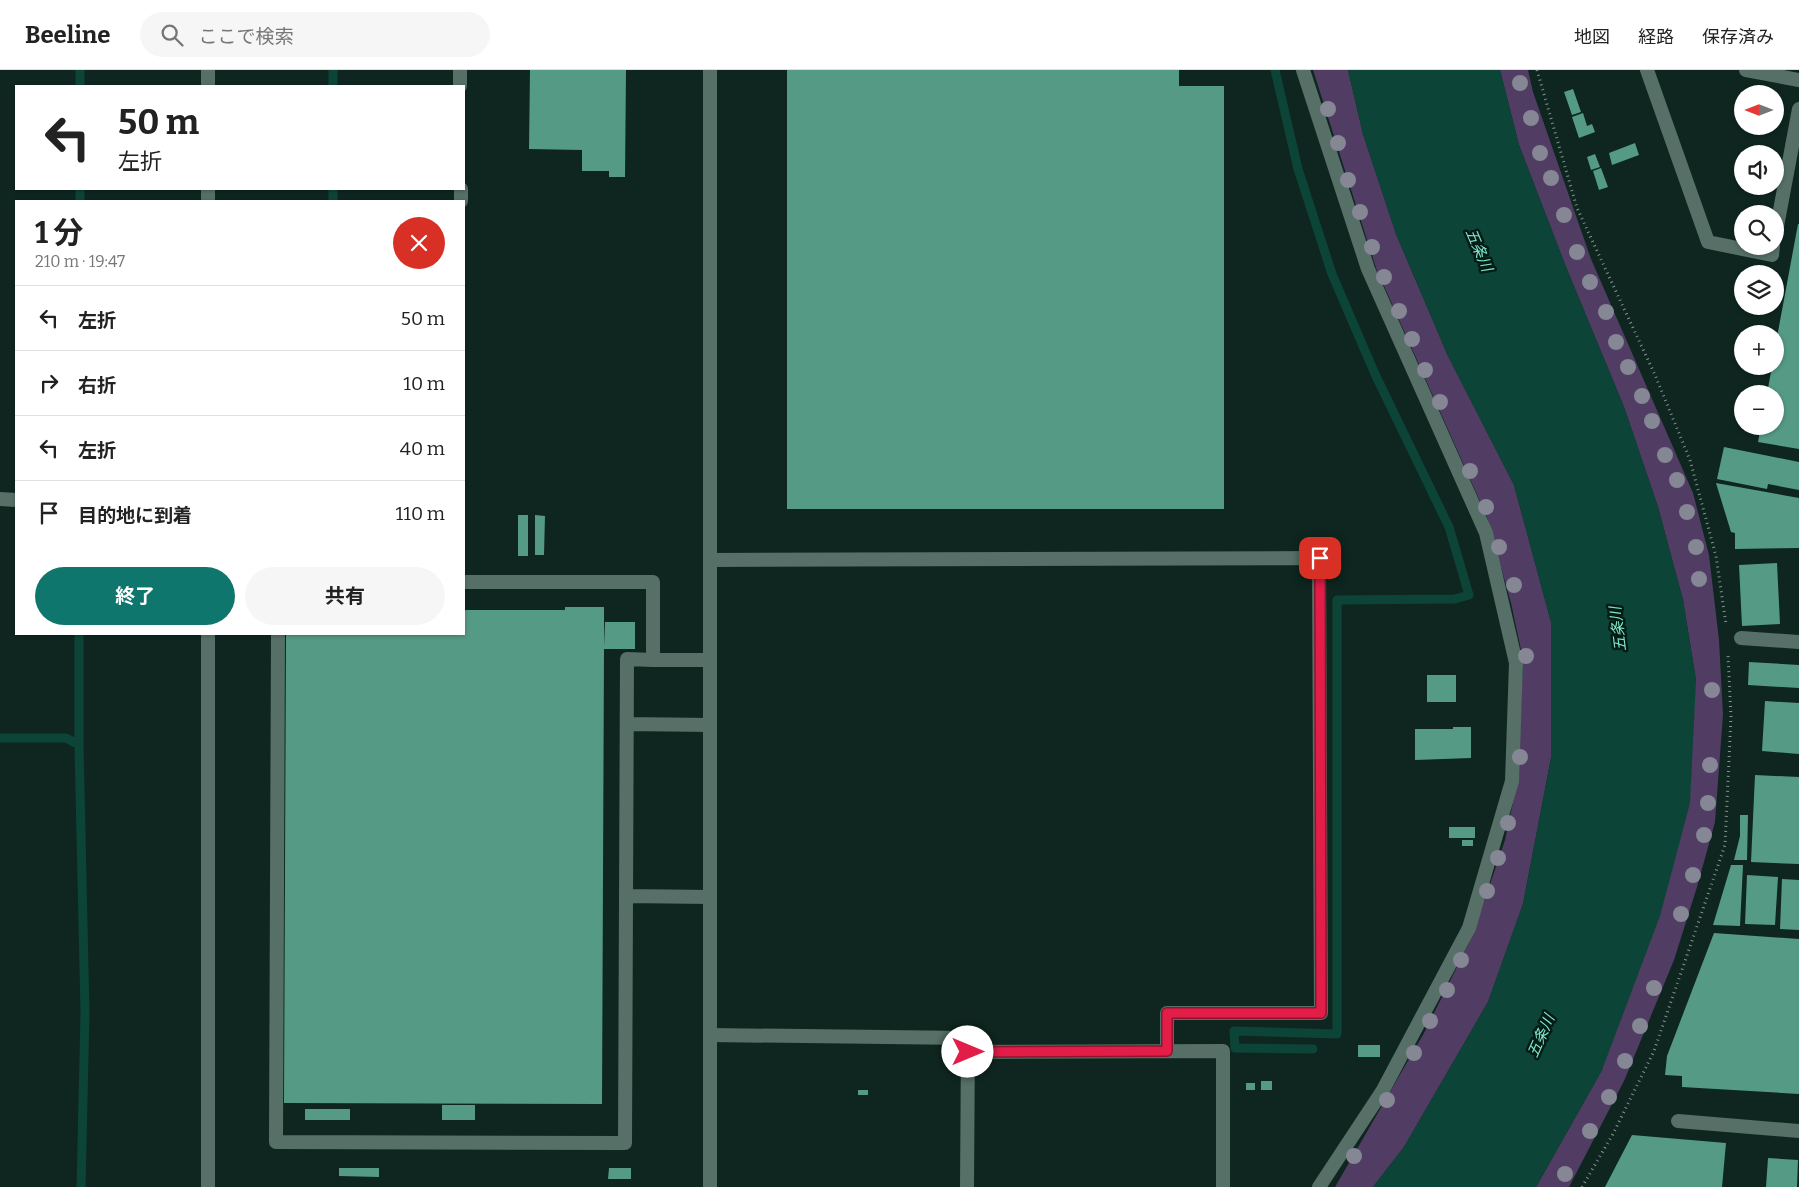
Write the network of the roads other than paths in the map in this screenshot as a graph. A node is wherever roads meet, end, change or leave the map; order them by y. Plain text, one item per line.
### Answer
1 (208, 70) edge
2 (460, 70) edge
3 (710, 70) edge
4 (1303, 70) edge
5 (1646, 70) edge
6 (1746, 70) edge
7 (1799, 80) edge
8 (208, 85) edge
9 (460, 85) edge
10 (1799, 109) edge
11 (1781, 205) edge
12 (1734, 247) edge
13 (0, 500) edge
14 (15, 500) edge
15 (710, 560) junction
16 (465, 582) edge
17 (208, 635) edge
18 (278, 635) edge
19 (1741, 638) dead end
20 (1799, 642) edge
21 (653, 660) junction
22 (710, 660) junction
23 (627, 724) junction
24 (710, 725) junction
25 (626, 896) junction
26 (710, 896) junction
27 (710, 1035) junction
28 (1167, 1051) junction
29 (968, 1052) junction
30 (1678, 1121) dead end
31 (1799, 1131) edge
32 (208, 1187) edge
33 (710, 1187) edge
34 (967, 1187) edge
35 (1223, 1187) edge
36 (1319, 1187) edge

1 - 8 street
2 - 9 street
3 - 15 street
4 - 36 street
5 - 12 street
6 - 7 street
10 - 11 street
13 - 14 street
15 - 22 street
15 - 28 street
16 - 21 street
17 - 32 street
18 - 25 street
19 - 20 street
21 - 22 street
21 - 23 street
22 - 24 street
23 - 24 street
23 - 25 street
24 - 26 street
25 - 26 street
26 - 27 street
27 - 29 street
27 - 33 street
28 - 29 street
28 - 35 street
29 - 34 street
30 - 31 street

